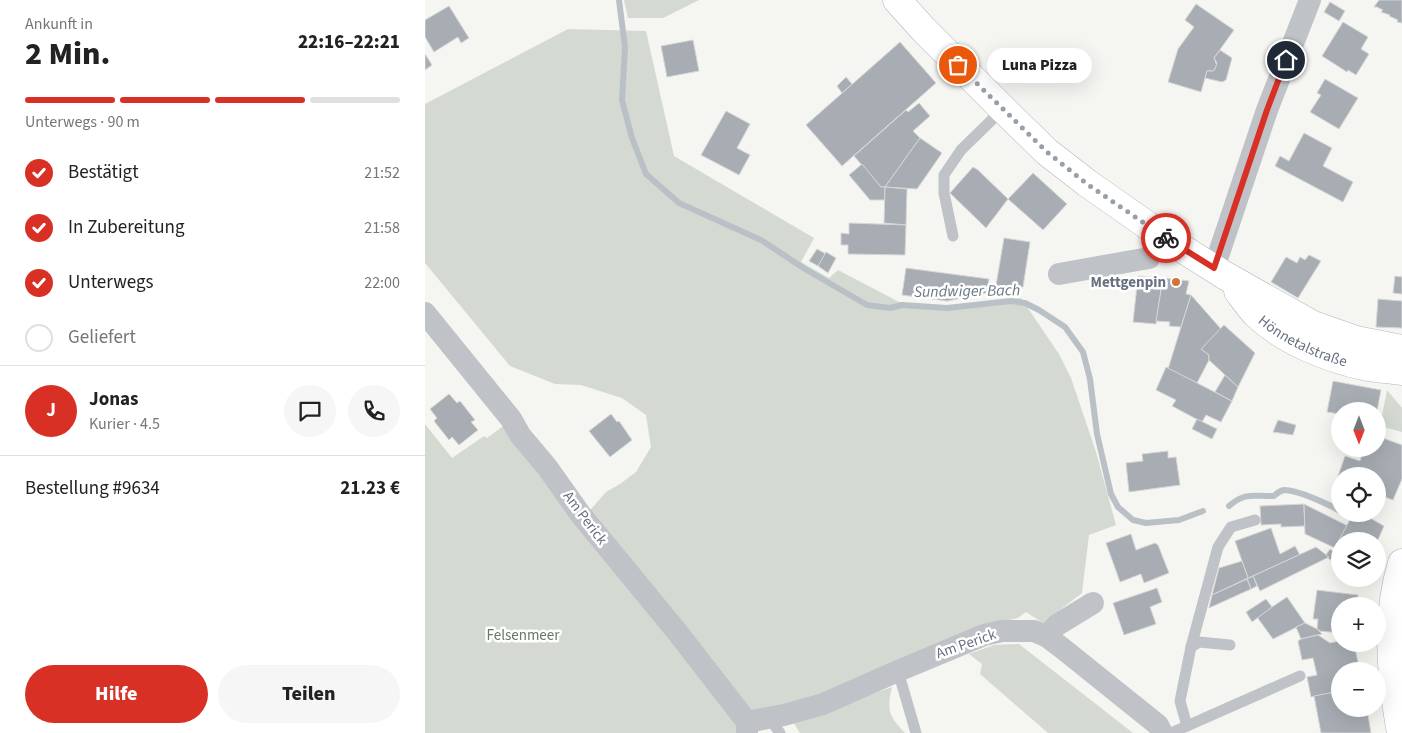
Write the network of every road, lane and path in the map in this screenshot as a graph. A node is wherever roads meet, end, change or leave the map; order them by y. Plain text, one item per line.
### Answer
1 (897, 0) edge
2 (1310, 0) edge
3 (1003, 109) junction
4 (953, 236) dead end
5 (1164, 236) junction
6 (1219, 271) junction
7 (1059, 274) dead end
8 (425, 313) edge
9 (1402, 349) edge
10 (1368, 367) junction
11 (1402, 372) edge
12 (1402, 384) edge
13 (1255, 520) dead end
14 (1402, 563) edge
15 (1093, 603) dead end
16 (1046, 636) junction
17 (1230, 645) dead end
18 (1191, 647) junction
19 (898, 671) junction
20 (1300, 676) dead end
21 (761, 726) edge
22 (1187, 726) junction
23 (916, 733) edge
24 (1162, 733) edge
25 (1171, 733) edge
26 (1401, 733) edge

1 - 3 main road, Hönnetalstraße
2 - 6 street
3 - 4 lane
3 - 5 main road, Hönnetalstraße
5 - 6 main road, Hönnetalstraße
5 - 7 street
6 - 9 main road, Hönnetalstraße
6 - 10 main road, Hönnetalstraße
8 - 21 street, Am Perick
10 - 11 main road, Hönnetalstraße
10 - 12 main road
13 - 18 lane
14 - 26 main road
15 - 16 street
16 - 19 street, Am Perick
16 - 24 street
17 - 18 lane
18 - 22 lane
19 - 21 street, Am Perick
19 - 23 lane
20 - 22 lane
22 - 25 lane

